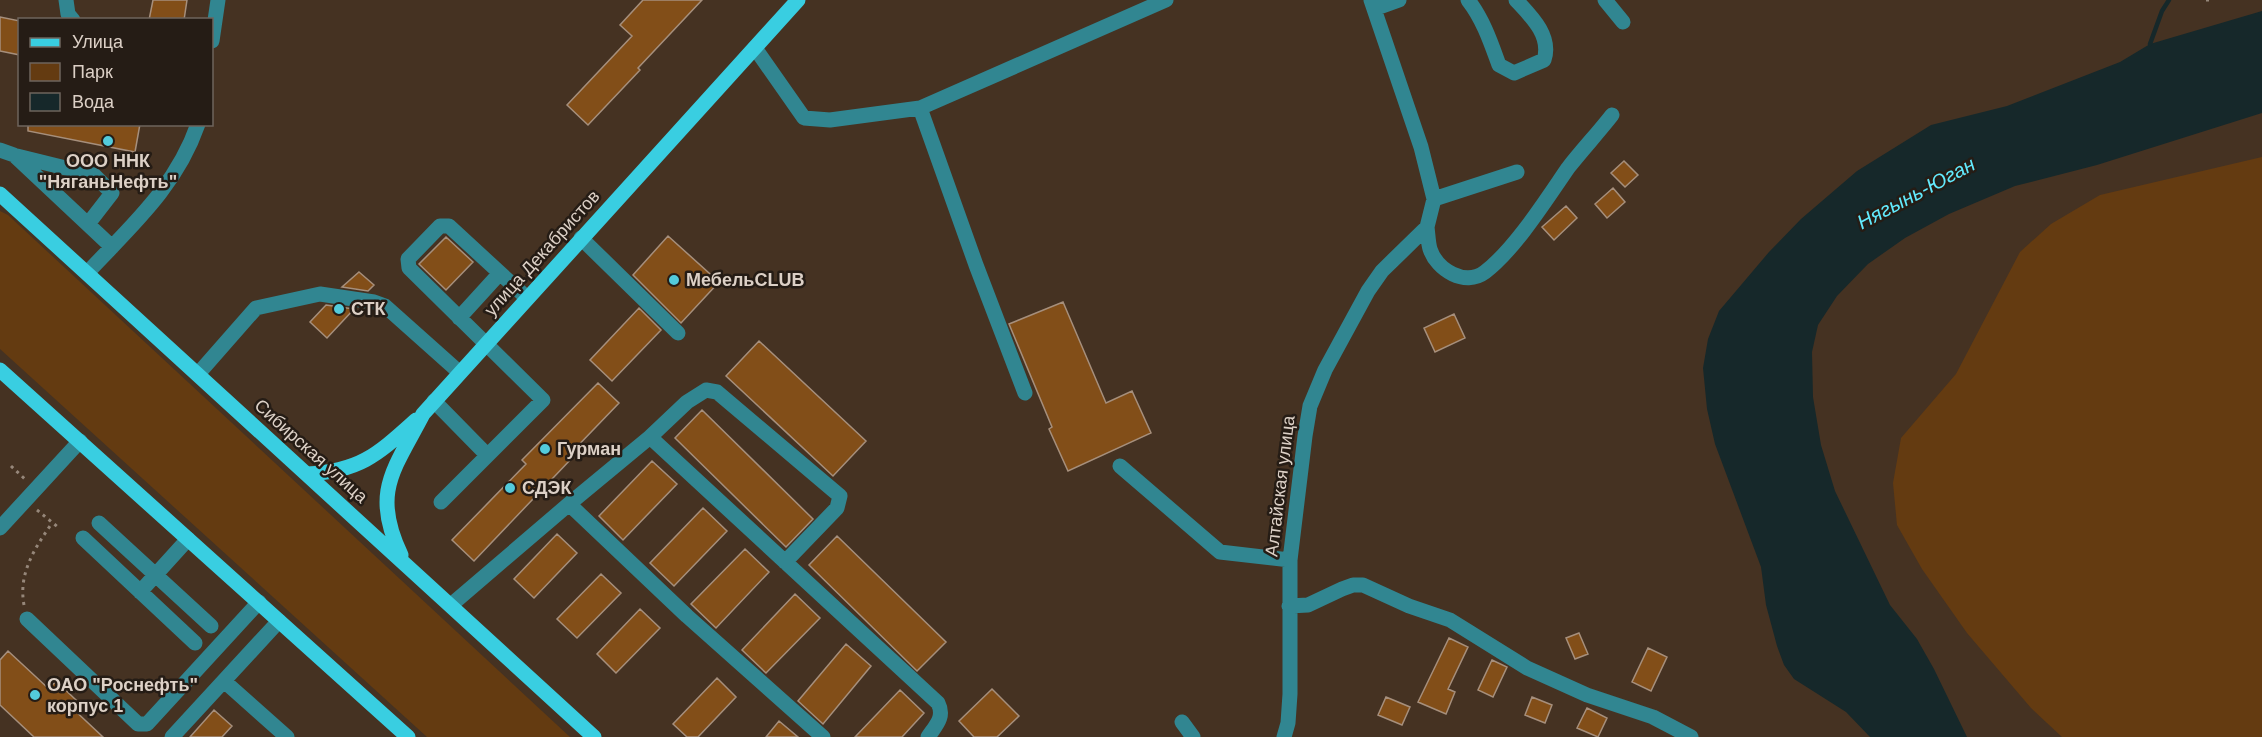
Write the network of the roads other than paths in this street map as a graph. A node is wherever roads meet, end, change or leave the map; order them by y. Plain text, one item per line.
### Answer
1 (66, 0) edge
2 (218, 0) edge
3 (798, 0) edge
4 (1166, 0) edge
5 (1399, 0) edge
6 (1468, 0) edge
7 (1516, 0) edge
8 (1605, 0) edge
9 (1373, 5) edge
10 (71, 18) edge
11 (1623, 22) dead end
12 (213, 34) edge
13 (755, 48) junction
14 (920, 108) junction
15 (1612, 115) dead end
16 (197, 126) edge
17 (7, 153) edge
18 (1517, 172) dead end
19 (3, 198) edge
20 (1434, 199) junction
21 (87, 224) junction
22 (1427, 226) junction
23 (581, 238) junction
24 (112, 247) junction
25 (88, 272) junction
26 (500, 273) junction
27 (527, 298) junction
28 (459, 318) junction
29 (678, 333) dead end
30 (485, 343) junction
31 (0, 369) edge
32 (459, 372) junction
33 (198, 374) junction
34 (1025, 393) dead end
35 (434, 401) junction
36 (423, 414) junction
37 (650, 437) junction
38 (80, 441) junction
39 (488, 455) junction
40 (1120, 466) dead end
41 (308, 474) junction
42 (441, 502) dead end
43 (569, 504) junction
44 (99, 523) dead end
45 (0, 528) edge
46 (83, 538) dead end
47 (188, 539) junction
48 (1290, 560) junction
49 (785, 562) junction
50 (404, 563) junction
51 (156, 575) junction
52 (141, 592) junction
53 (259, 602) junction
54 (451, 605) junction
55 (1289, 606) junction
56 (27, 619) road end
57 (279, 621) junction
58 (211, 626) dead end
59 (195, 643) dead end
60 (224, 681) junction
61 (1182, 722) dead end
62 (401, 735) edge
63 (172, 737) edge
64 (287, 737) edge
65 (594, 737) edge
66 (823, 737) edge
67 (928, 737) edge
68 (1193, 737) edge
69 (1284, 737) edge
70 (1691, 737) edge

1 - 10 street
2 - 12 street
3 - 13 main road, улица Декабристов
4 - 14 street
5 - 9 street
6 - 7 street
8 - 11 street
9 - 20 street
13 - 14 street
13 - 23 main road, улица Декабристов
14 - 34 street
15 - 22 street
16 - 24 street
17 - 21 street
17 - 21 street
18 - 20 street
19 - 25 main road, Сибирская улица
20 - 22 street
21 - 24 street
22 - 48 street, Алтайская улица
23 - 27 main road, улица Декабристов
23 - 29 street
24 - 25 street
25 - 33 main road, Сибирская улица
26 - 27 street
26 - 28 street
26 - 28 street
27 - 30 main road, улица Декабристов
28 - 30 street
30 - 32 main road, улица Декабристов
30 - 39 street
31 - 38 main road
32 - 33 street
32 - 35 main road, улица Декабристов
33 - 41 main road, Сибирская улица
35 - 36 main road, улица Декабристов
35 - 39 street
36 - 41 main road
36 - 50 main road, улица Декабристов
37 - 43 street
37 - 49 street
37 - 49 street
38 - 45 street
38 - 47 main road
39 - 42 street
40 - 48 street
41 - 50 main road, Сибирская улица
43 - 54 street
43 - 66 street
44 - 51 street
46 - 52 street
47 - 51 street
47 - 53 main road
48 - 55 street, Алтайская улица
49 - 67 street
50 - 54 main road, Сибирская улица
51 - 52 street
51 - 58 street
52 - 59 street
53 - 56 street
53 - 57 main road
54 - 65 main road, Сибирская улица
55 - 69 street, Алтайская улица
55 - 70 street
57 - 60 street
57 - 62 main road
60 - 63 street
60 - 64 street
61 - 68 street

